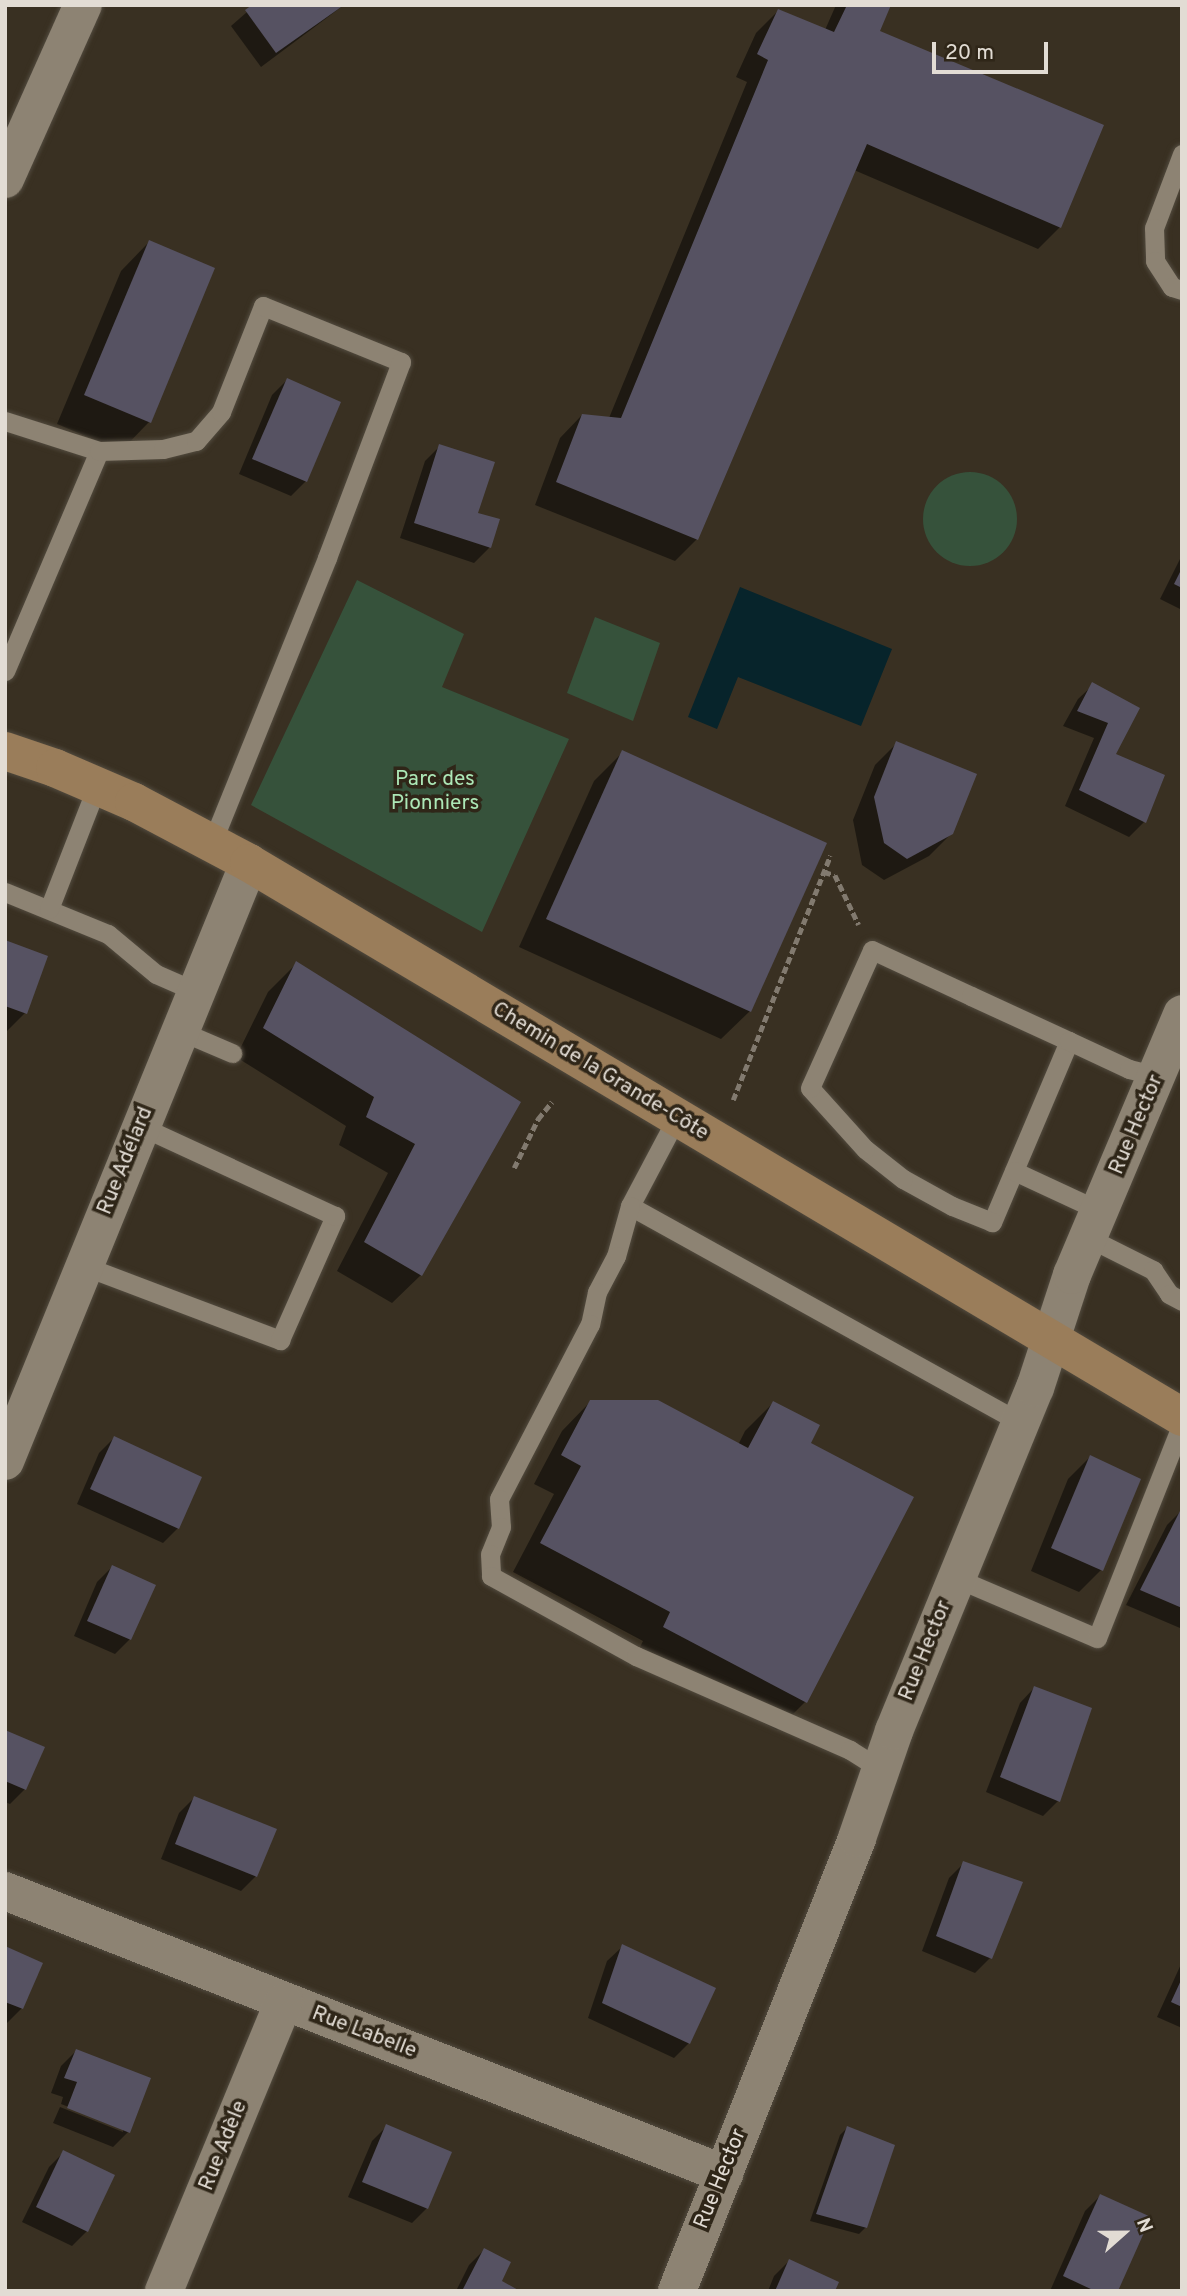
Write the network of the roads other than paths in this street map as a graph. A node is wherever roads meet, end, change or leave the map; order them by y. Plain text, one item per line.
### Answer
1 (83, 5) edge
2 (1182, 154) edge
3 (5, 179) edge
4 (1177, 289) edge
5 (5, 421) edge
6 (99, 451) junction
7 (5, 671) edge
8 (5, 751) edge
9 (97, 786) junction
10 (212, 842) junction
11 (249, 863) junction
12 (5, 892) edge
13 (49, 909) junction
14 (195, 991) junction
15 (1182, 1014) edge
16 (178, 1030) junction
17 (1069, 1041) junction
18 (232, 1053) dead end
19 (1157, 1076) junction
20 (676, 1119) junction
21 (140, 1126) junction
22 (1014, 1171) junction
23 (630, 1206) junction
24 (1095, 1225) junction
25 (84, 1266) junction
26 (1182, 1301) edge
27 (1051, 1342) junction
28 (1182, 1417) edge
29 (1021, 1423) junction
30 (1182, 1423) edge
31 (5, 1461) edge
32 (956, 1578) junction
33 (880, 1769) junction
34 (5, 1891) edge
35 (284, 2002) junction
36 (724, 2174) junction
37 (164, 2291) edge
38 (677, 2291) edge

1 - 3 street
2 - 4 lane
5 - 6 lane
6 - 7 lane
6 - 10 lane
8 - 9 main road, Chemin de la Grande-Côte
9 - 10 main road, Chemin de la Grande-Côte
9 - 13 lane
10 - 11 main road, Chemin de la Grande-Côte
11 - 14 street, Rue Adélard
11 - 20 main road, Chemin de la Grande-Côte
12 - 13 lane
13 - 14 lane
14 - 16 street, Rue Adélard
15 - 19 street, Rue Hector
16 - 18 lane
16 - 21 street, Rue Adélard
17 - 19 lane
17 - 22 lane
17 - 22 lane
19 - 24 street, Rue Hector
20 - 23 lane
20 - 27 main road, Chemin de la Grande-Côte
21 - 25 street, Rue Adélard
21 - 25 lane
22 - 24 lane
23 - 29 lane
23 - 33 lane
24 - 26 lane
24 - 27 street, Rue Hector
25 - 31 street, Rue Adélard
27 - 28 main road, Chemin de la Grande-Côte
27 - 29 street, Rue Hector
29 - 32 street, Rue Hector
30 - 32 lane
32 - 33 street, Rue Hector
33 - 36 street, Rue Hector
34 - 35 street, Rue Labelle
35 - 36 street, Rue Labelle
35 - 37 street, Rue Adèle
36 - 38 street, Rue Hector

